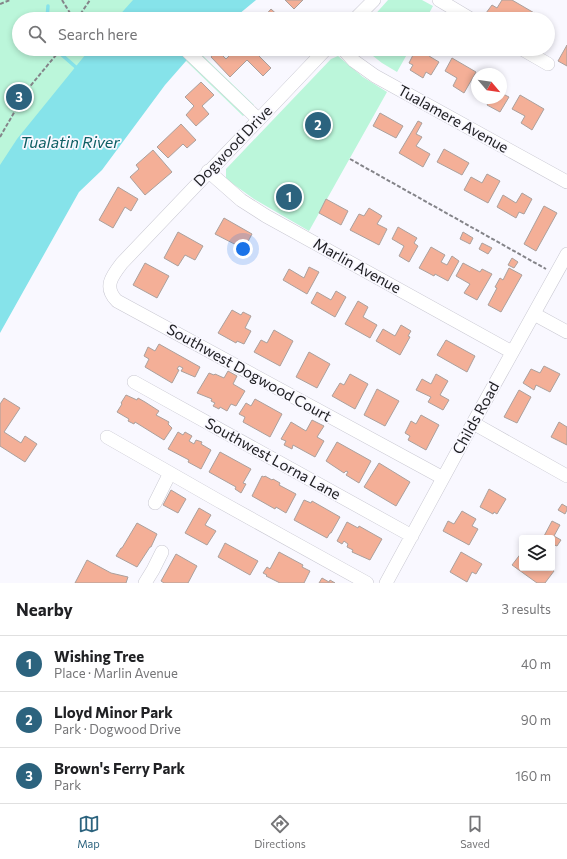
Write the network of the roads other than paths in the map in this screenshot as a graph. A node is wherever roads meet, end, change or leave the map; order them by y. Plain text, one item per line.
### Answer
1 (374, 0) edge
2 (439, 0) edge
3 (362, 12) edge
4 (459, 12) edge
5 (192, 56) edge
6 (319, 56) edge
7 (350, 56) edge
8 (534, 56) edge
9 (548, 64) dead end
10 (258, 119) junction
11 (208, 172) junction
12 (567, 182) edge
13 (140, 243) joint
14 (567, 254) edge
15 (534, 314) junction
16 (567, 332) edge
17 (512, 352) junction
18 (134, 382) dead end
19 (473, 424) junction
20 (107, 437) dead end
21 (170, 473) junction
22 (567, 476) edge
23 (443, 478) junction
24 (155, 503) dead end
25 (412, 536) junction
26 (162, 552) dead end
27 (145, 583) edge
28 (367, 583) edge
29 (386, 583) edge

1 - 3 street
2 - 4 street
5 - 10 street
6 - 10 street, Dogwood Drive
7 - 12 street, Tualamere Avenue
8 - 9 street
10 - 11 street, Dogwood Drive
11 - 13 street, Dogwood Drive
11 - 17 street, Marlin Avenue
13 - 23 street, Southwest Dogwood Court
14 - 15 street, Childs Road
15 - 16 street
15 - 17 street, Childs Road
17 - 19 street, Childs Road
18 - 25 street, Southwest Lorna Lane
19 - 22 street
19 - 23 street, Childs Road
20 - 21 street
21 - 24 street
21 - 28 street
23 - 25 street, Childs Road
25 - 29 street, Childs Road
26 - 27 street

